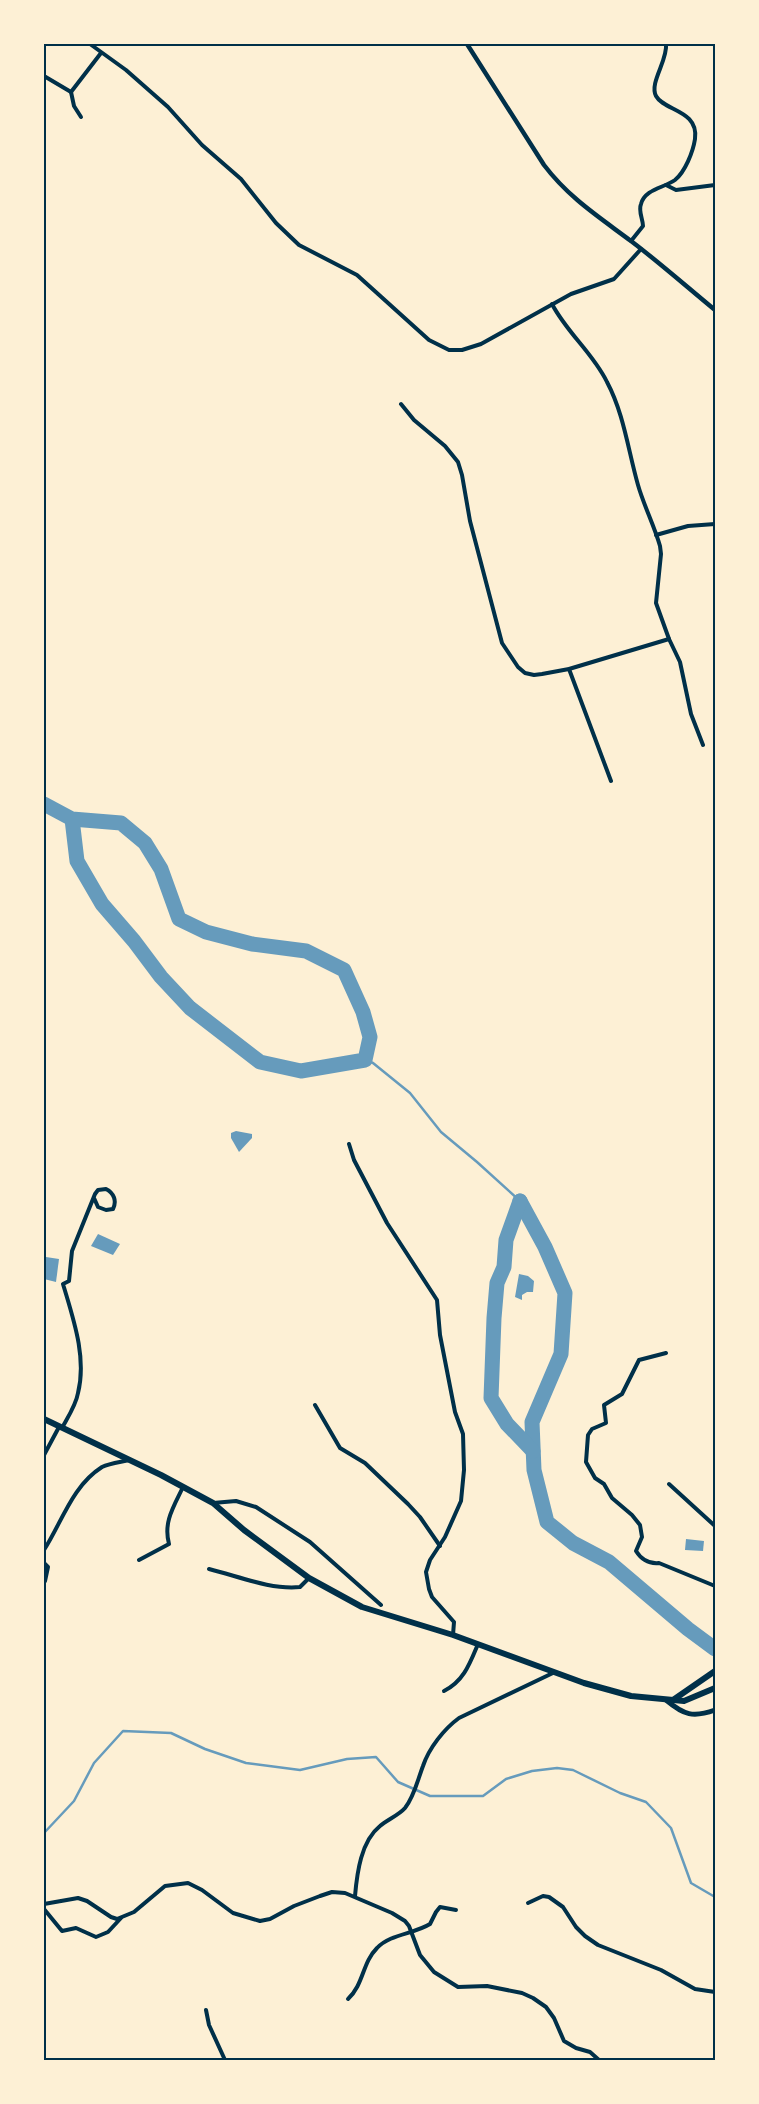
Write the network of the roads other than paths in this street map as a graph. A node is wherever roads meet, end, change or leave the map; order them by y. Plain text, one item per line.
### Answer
1 (90, 44) edge
2 (467, 44) edge
3 (666, 44) edge
4 (101, 53) junction
5 (44, 76) edge
6 (71, 92) junction
7 (81, 117) dead end
8 (666, 185) junction
9 (715, 185) edge
10 (631, 241) junction
11 (641, 249) junction
12 (552, 304) junction
13 (715, 310) edge
14 (401, 404) dead end
15 (715, 524) edge
16 (656, 535) junction
17 (669, 639) junction
18 (569, 669) junction
19 (703, 745) dead end
20 (612, 781) dead end
21 (349, 1144) dead end
22 (94, 1198) junction
23 (666, 1353) dead end
24 (315, 1405) dead end
25 (44, 1419) edge
26 (61, 1427) junction
27 (44, 1455) edge
28 (129, 1460) junction
29 (669, 1484) dead end
30 (184, 1487) junction
31 (213, 1503) junction
32 (715, 1526) edge
33 (440, 1546) junction
34 (44, 1550) edge
35 (139, 1560) dead end
36 (44, 1564) edge
37 (209, 1569) dead end
38 (309, 1578) junction
39 (45, 1581) edge
40 (715, 1586) edge
41 (382, 1605) dead end
42 (454, 1635) junction
43 (478, 1644) junction
44 (556, 1672) junction
45 (715, 1672) edge
46 (715, 1688) edge
47 (444, 1691) dead end
48 (670, 1700) junction
49 (715, 1710) edge
50 (355, 1896) junction
51 (528, 1903) dead end
52 (44, 1904) edge
53 (44, 1909) edge
54 (456, 1910) dead end
55 (121, 1918) junction
56 (410, 1933) junction
57 (715, 1992) edge
58 (348, 1999) dead end
59 (206, 2010) dead end
60 (225, 2060) edge
61 (599, 2060) edge

1 - 4 street
2 - 10 street
3 - 8 street
4 - 6 street
4 - 12 street
5 - 6 street
6 - 7 street
8 - 9 street
8 - 10 street
10 - 11 street
11 - 12 street
11 - 13 street
12 - 16 street
14 - 18 street
15 - 16 street
16 - 17 street
17 - 18 street
17 - 19 street
18 - 20 street
21 - 33 street
22 - 22 street
22 - 26 street
23 - 40 street
24 - 33 street
25 - 26 highway
26 - 27 street
26 - 28 highway
28 - 30 highway
28 - 34 street
29 - 32 street
30 - 31 highway
30 - 35 street
31 - 38 highway
31 - 41 street
33 - 42 street
36 - 39 street
37 - 38 street
38 - 42 highway
42 - 43 highway
43 - 44 highway
43 - 47 street
44 - 48 highway
44 - 50 street
45 - 48 highway
46 - 48 highway
48 - 49 main road
50 - 55 street
50 - 56 street
51 - 57 street
52 - 55 street
53 - 55 street
54 - 56 street
56 - 58 street
56 - 61 street
59 - 60 street

